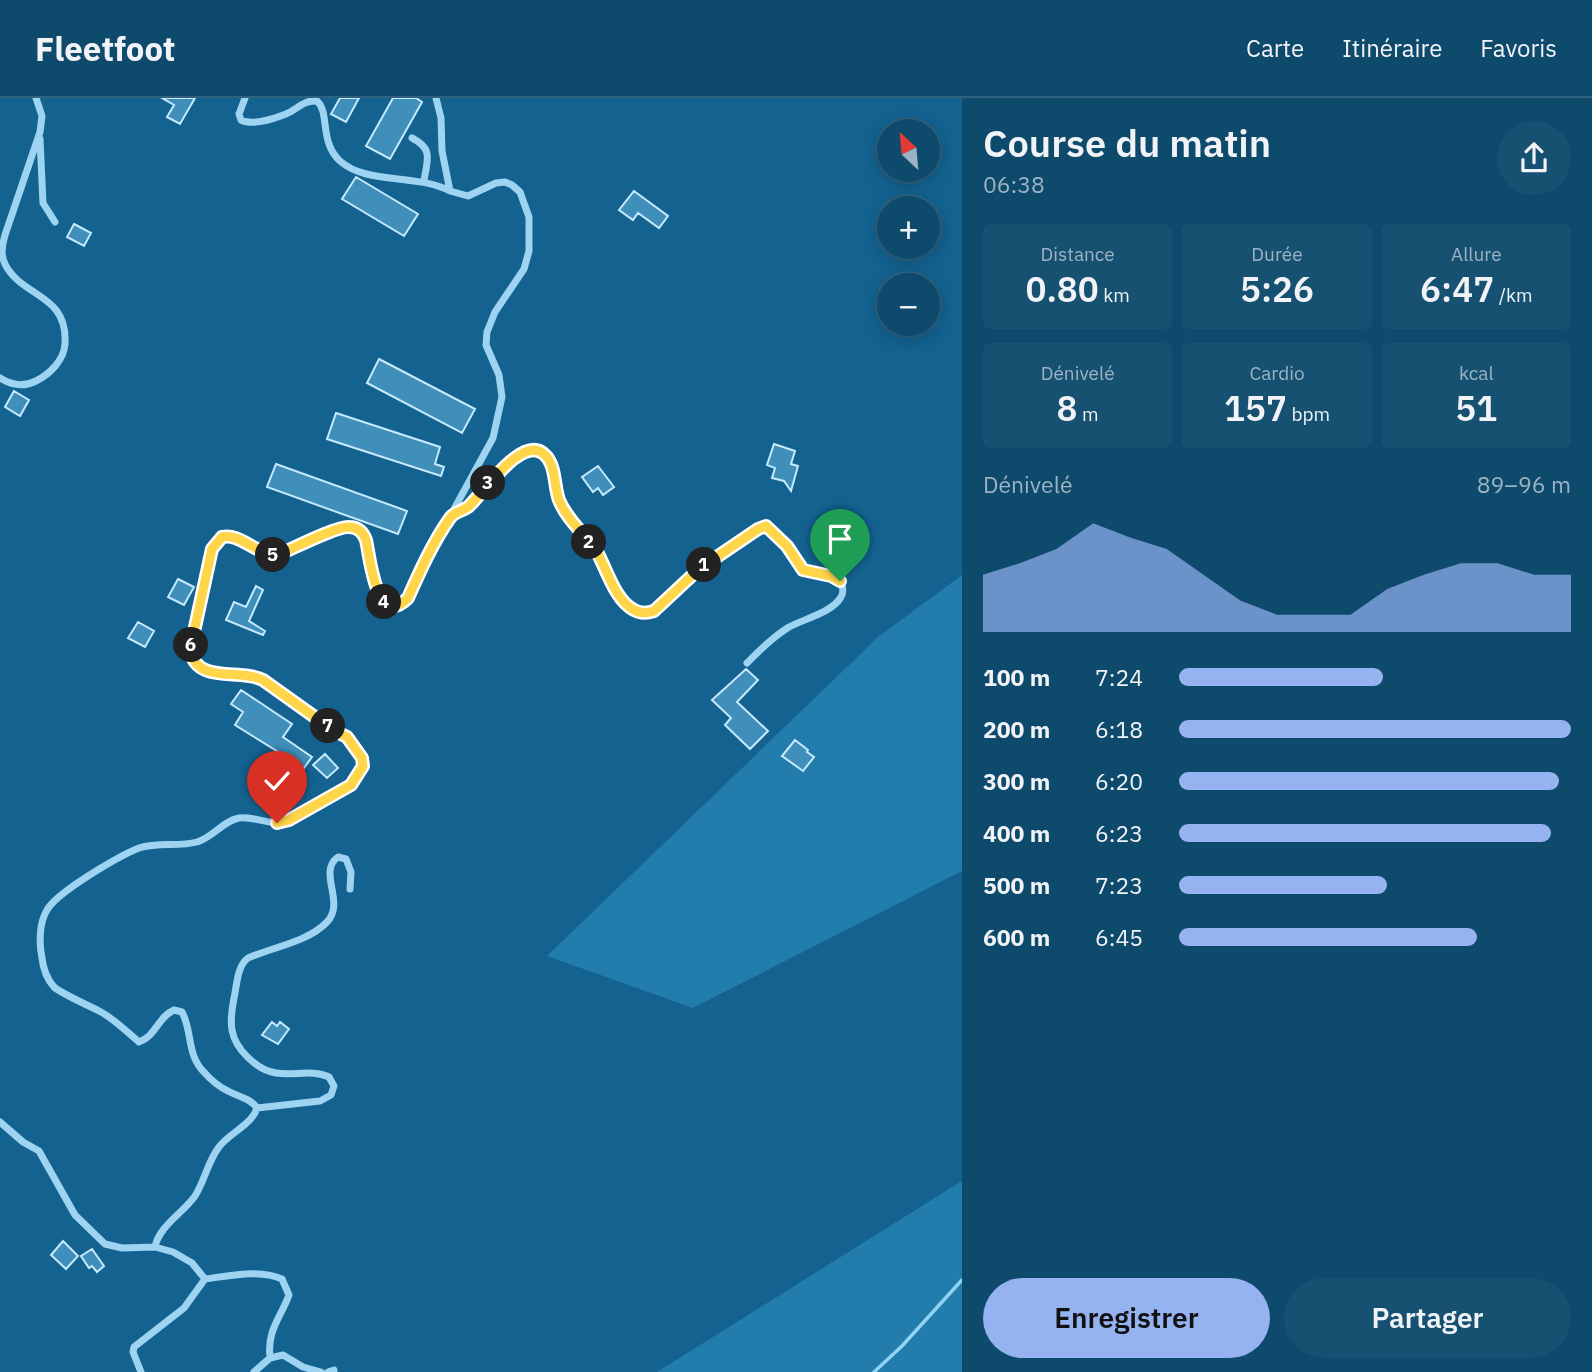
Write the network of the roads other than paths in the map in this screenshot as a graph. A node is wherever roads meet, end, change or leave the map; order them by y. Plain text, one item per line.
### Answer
1 (36, 98) edge
2 (245, 98) edge
3 (436, 98) edge
4 (40, 132) junction
5 (412, 138) dead end
6 (424, 181) junction
7 (450, 191) junction
8 (55, 222) dead end
9 (0, 379) edge
10 (452, 514) junction
11 (747, 663) dead end
12 (350, 889) dead end
13 (257, 1108) junction
14 (0, 1122) edge
15 (155, 1247) junction
16 (205, 1279) junction
17 (270, 1358) junction
18 (141, 1372) edge
19 (254, 1372) edge
20 (321, 1372) edge

1 - 4 street
2 - 6 street
3 - 7 street
4 - 8 street
4 - 9 street
5 - 6 street
6 - 7 street
7 - 10 street
10 - 11 street
10 - 13 street
12 - 13 street
13 - 15 street
14 - 15 street
15 - 16 street
16 - 17 street
16 - 18 street
17 - 19 street
17 - 20 street

